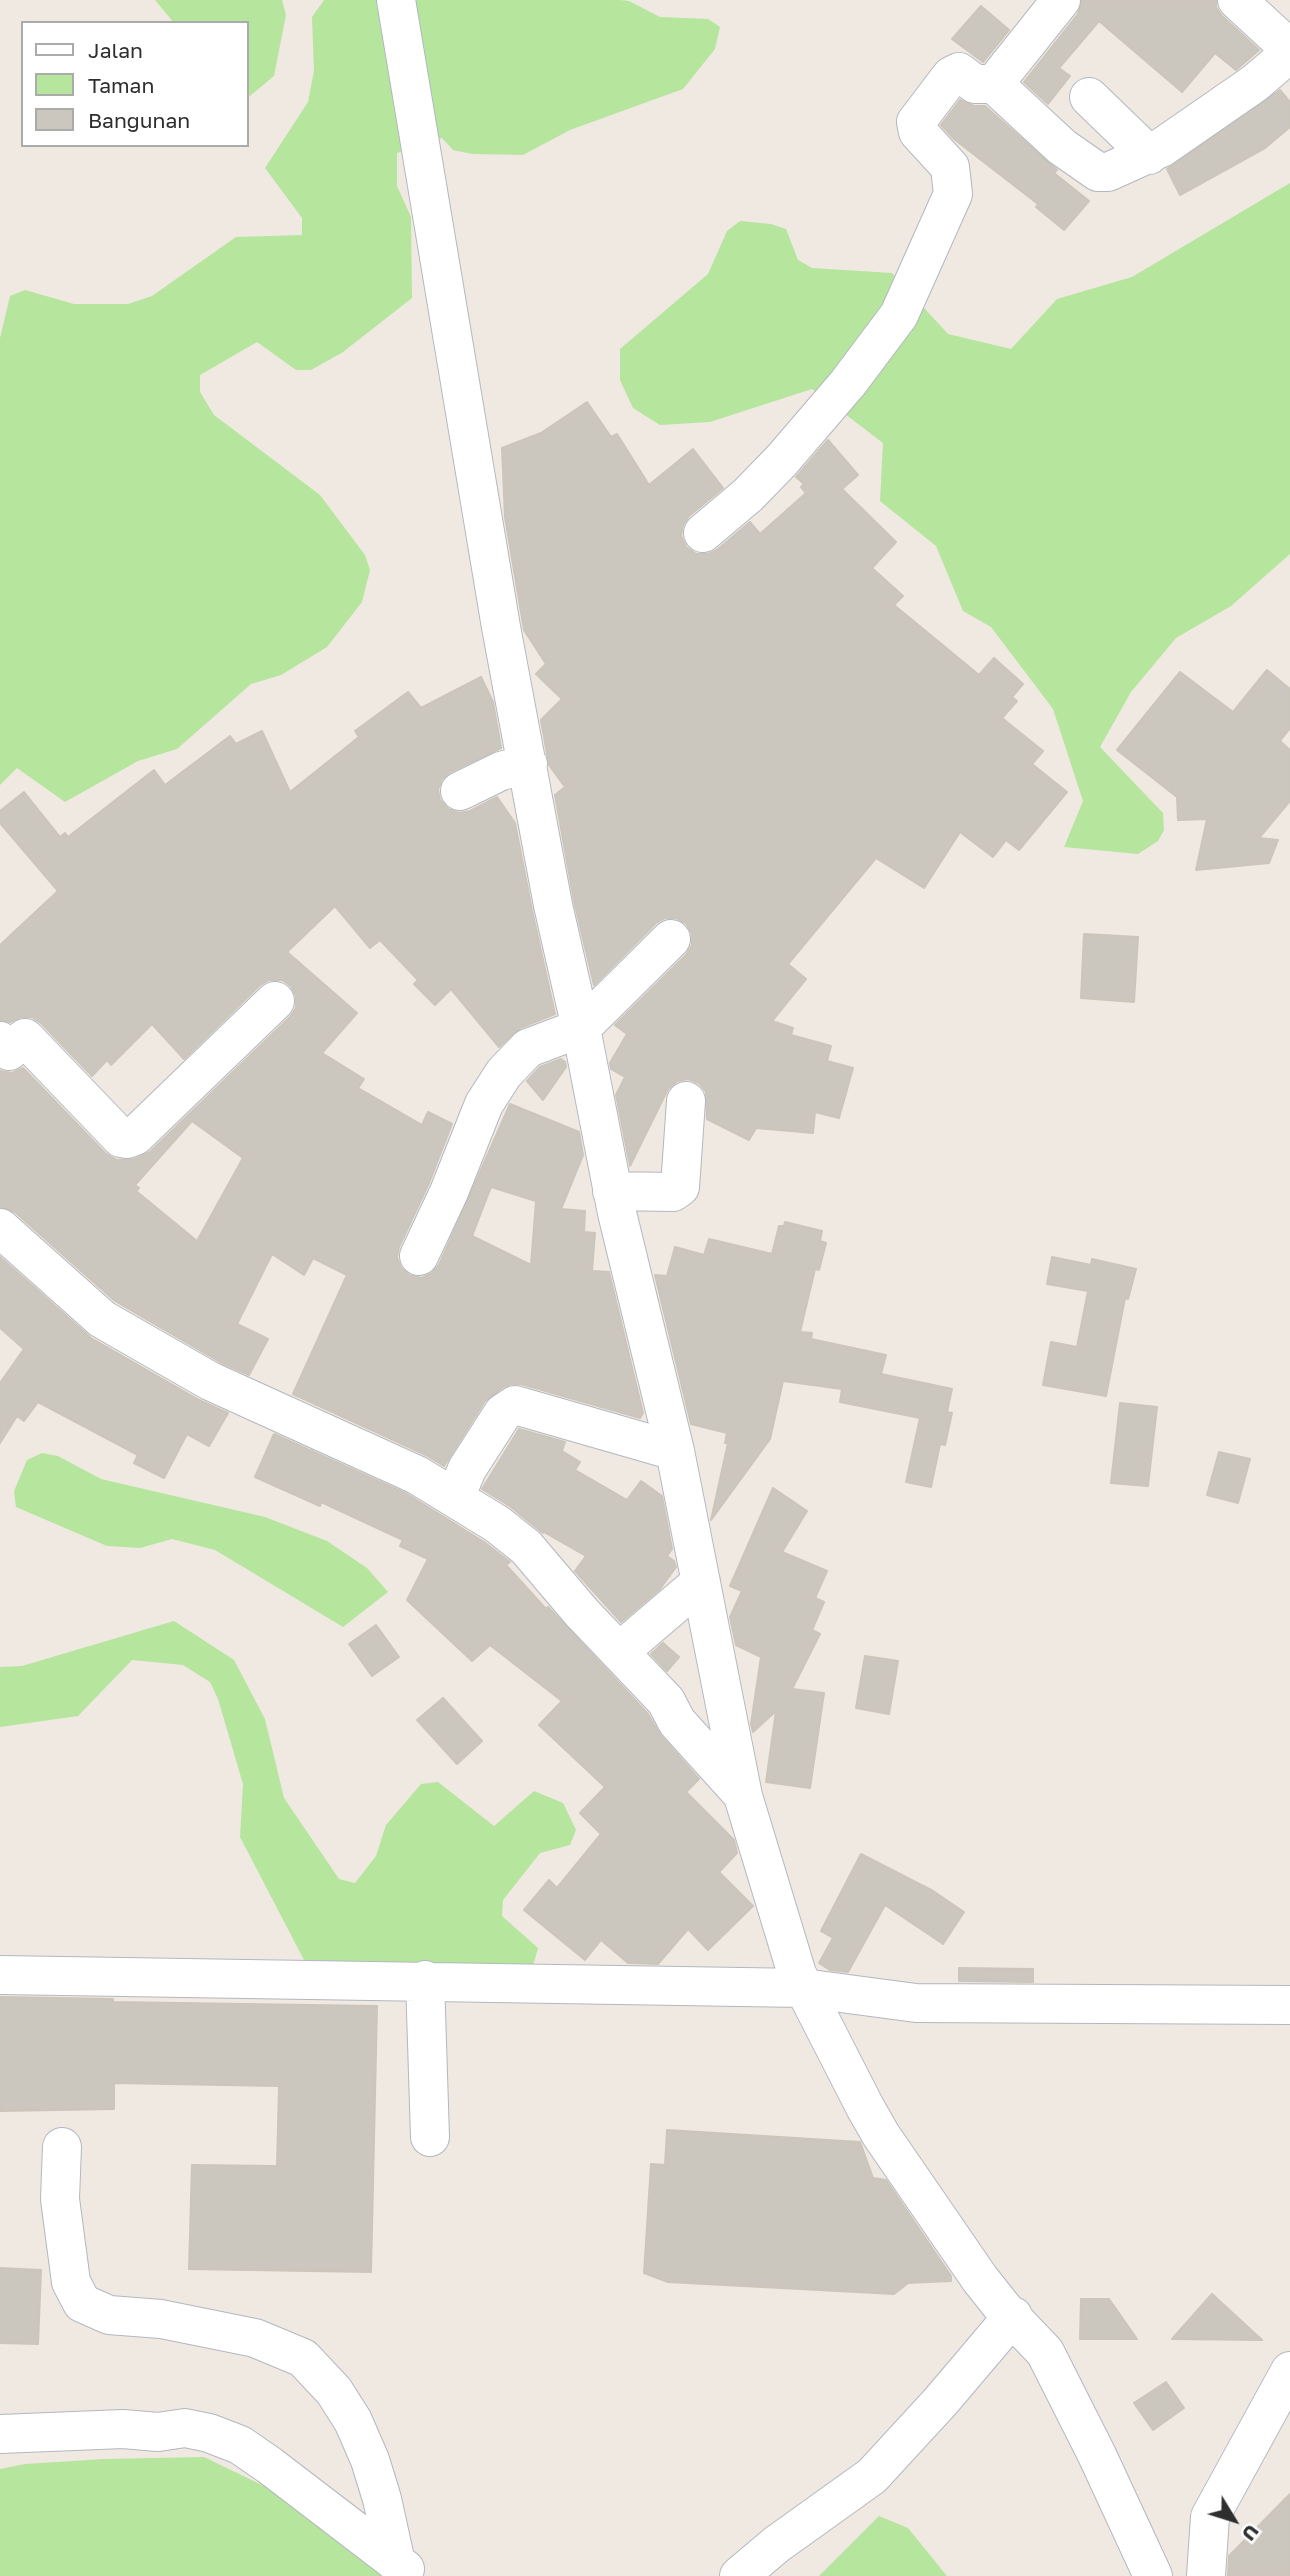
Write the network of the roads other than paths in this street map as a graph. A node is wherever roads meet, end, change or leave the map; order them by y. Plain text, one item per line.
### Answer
1 (396, 0) edge
2 (1061, 0) edge
3 (1237, 0) edge
4 (1290, 51) edge
5 (995, 85) junction
6 (1089, 97) dead end
7 (1149, 155) junction
8 (703, 533) dead end
9 (528, 764) junction
10 (460, 791) dead end
11 (671, 939) dead end
12 (275, 1001) dead end
13 (581, 1028) junction
14 (0, 1041) edge
15 (686, 1101) dead end
16 (612, 1191) junction
17 (0, 1228) edge
18 (419, 1256) dead end
19 (675, 1451) junction
20 (455, 1499) junction
21 (701, 1582) junction
22 (619, 1652) junction
23 (743, 1796) junction
24 (0, 1975) edge
25 (425, 1980) junction
26 (803, 1988) junction
27 (1290, 2005) edge
28 (430, 2137) dead end
29 (62, 2147) dead end
30 (1013, 2316) junction
31 (1290, 2371) edge
32 (0, 2434) edge
33 (406, 2569) edge
34 (738, 2576) edge
35 (1153, 2576) edge
36 (1206, 2576) edge

1 - 9 street
2 - 5 street
3 - 4 street
4 - 7 street
5 - 7 street
5 - 8 street
6 - 7 street
9 - 10 street
9 - 13 street
11 - 13 street
12 - 14 street
13 - 16 street
13 - 18 street
15 - 16 street
16 - 19 street
17 - 20 street
19 - 20 street
19 - 21 street
20 - 22 street
21 - 22 street
21 - 23 street
22 - 23 street
23 - 26 street
24 - 25 street
25 - 26 street
25 - 28 street
26 - 27 street
26 - 30 street
29 - 33 street
30 - 34 street
30 - 35 street
31 - 36 street
32 - 33 street

